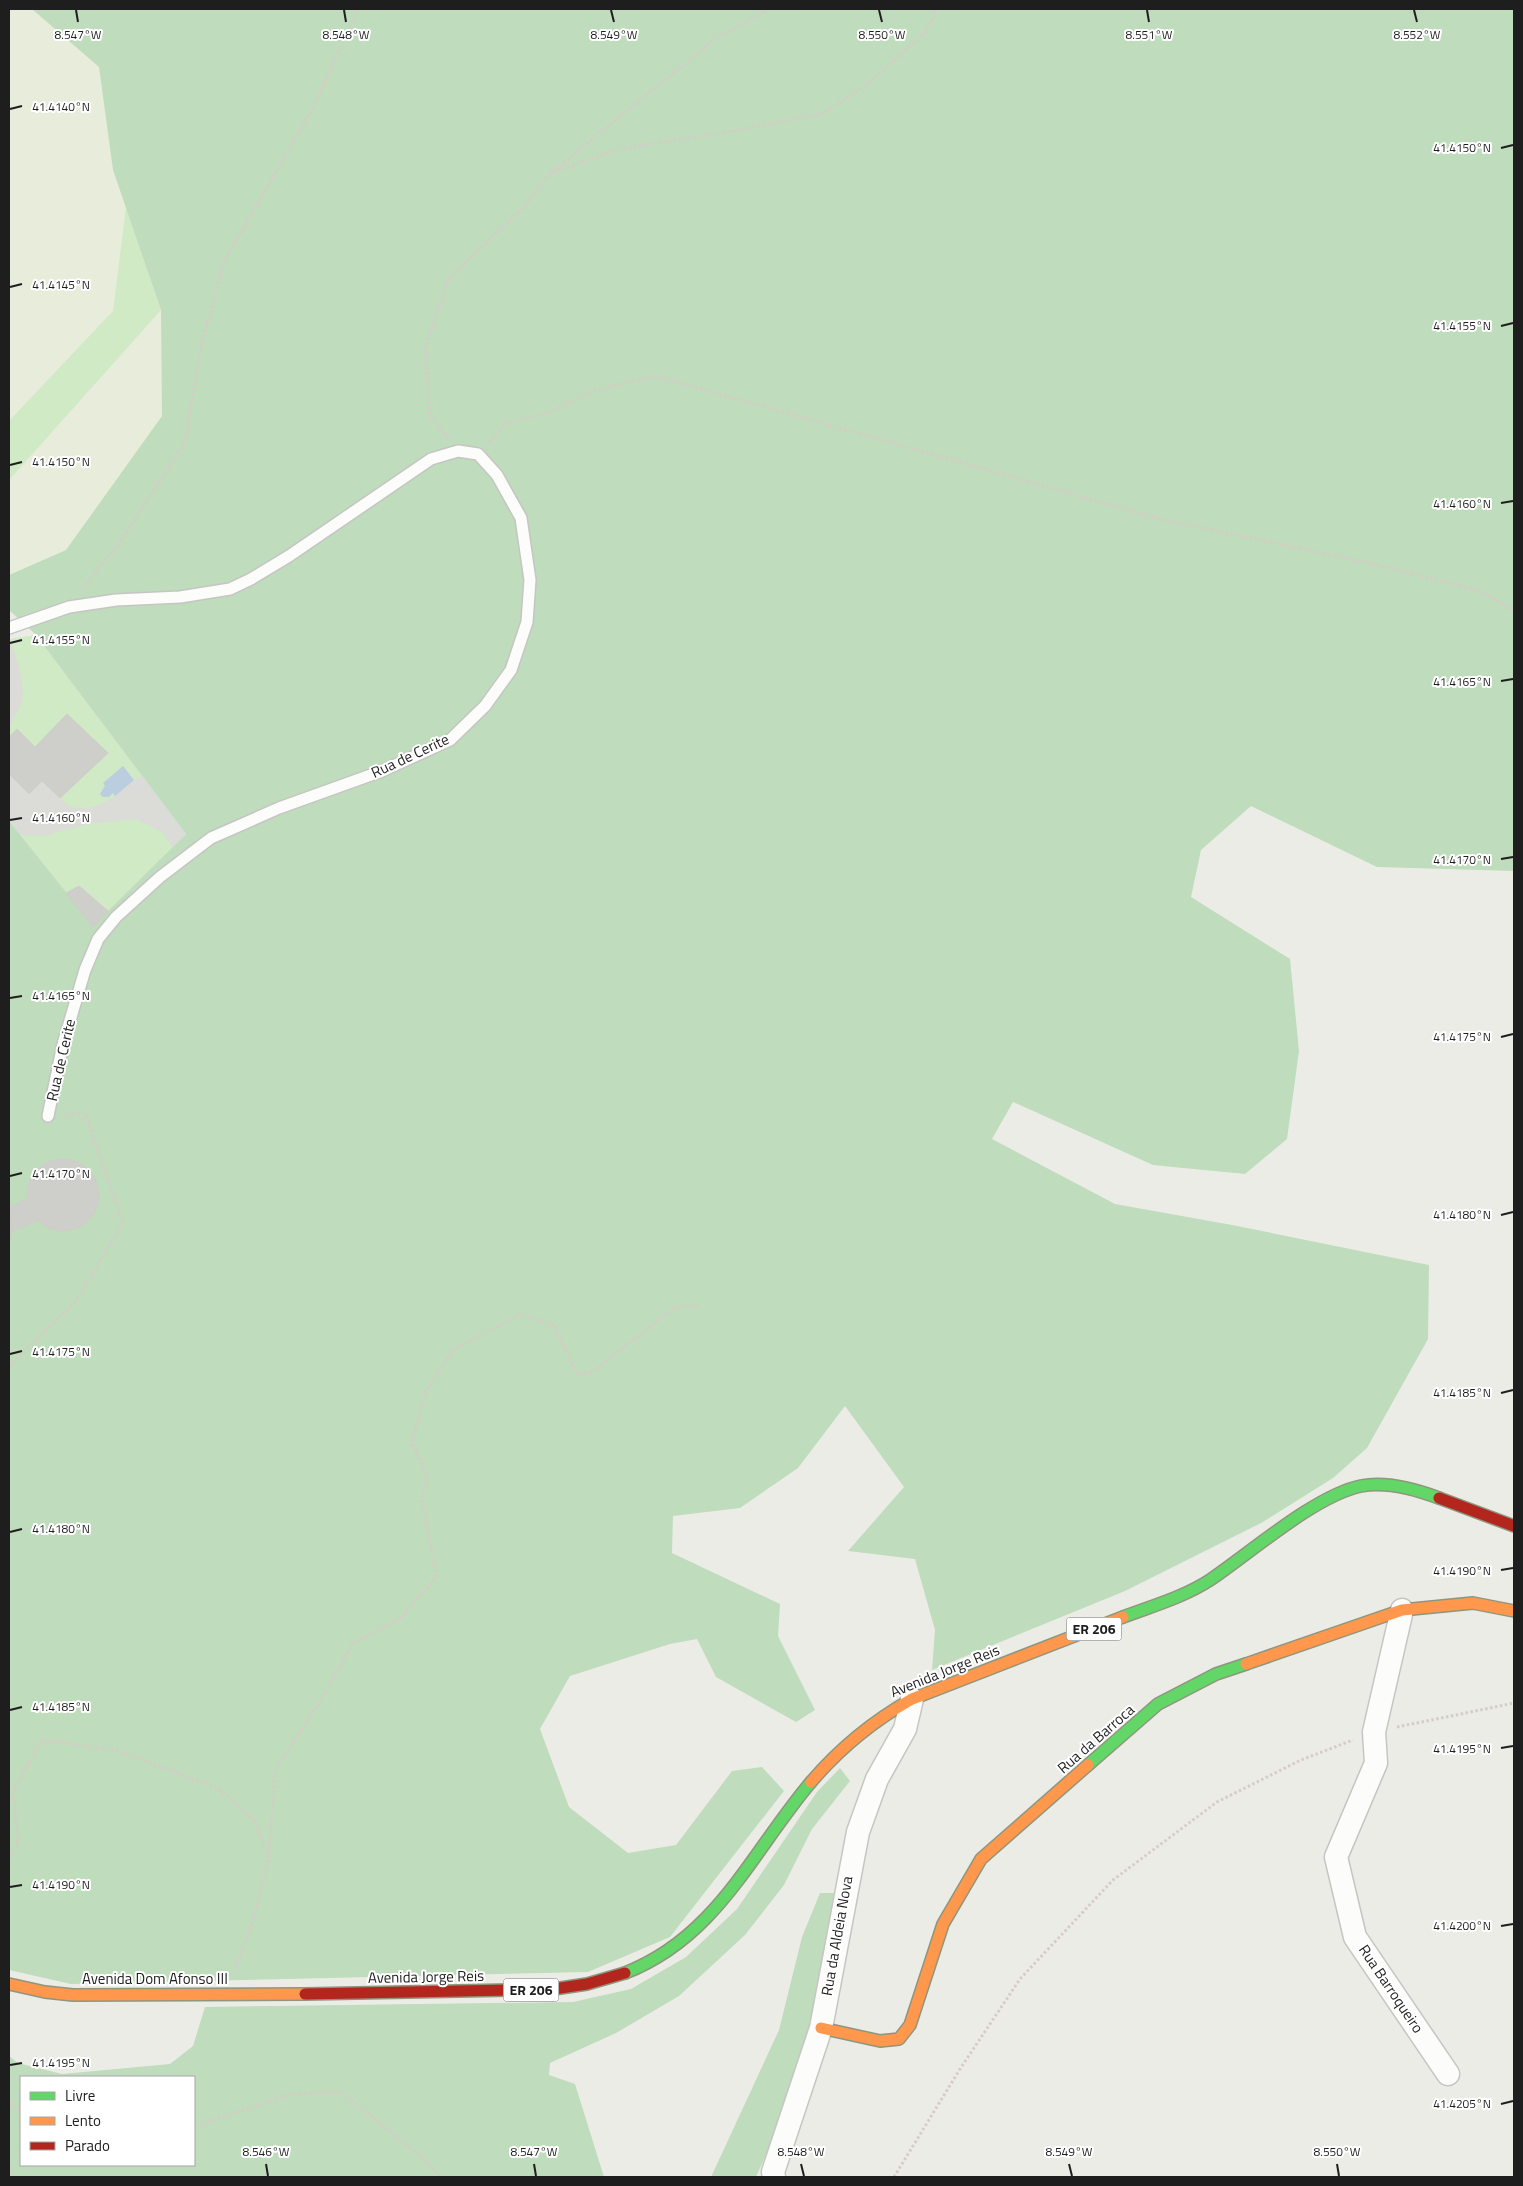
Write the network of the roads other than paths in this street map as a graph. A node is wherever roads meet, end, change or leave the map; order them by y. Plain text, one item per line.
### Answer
1 (9, 628) edge
2 (48, 1116) road end
3 (1514, 1526) edge
4 (1402, 1610) junction
5 (1514, 1612) edge
6 (912, 1699) junction
7 (9, 1984) edge
8 (302, 1994) joint
9 (821, 2028) junction
10 (1448, 2074) dead end
11 (774, 2177) edge

1 - 2 lane, Rua de Cerite
3 - 6 main road, Avenida Jorge Reis / ER 206
4 - 5 main road, Rua da Barroca
4 - 9 main road, Rua da Barroca
4 - 10 street, Rua Barroqueiro
6 - 8 main road, Avenida Jorge Reis / ER 206
6 - 9 street, Rua da Aldeia Nova
7 - 8 main road, Avenida Dom Afonso III / ER 206
9 - 11 street, Rua da Aldeia Nova

